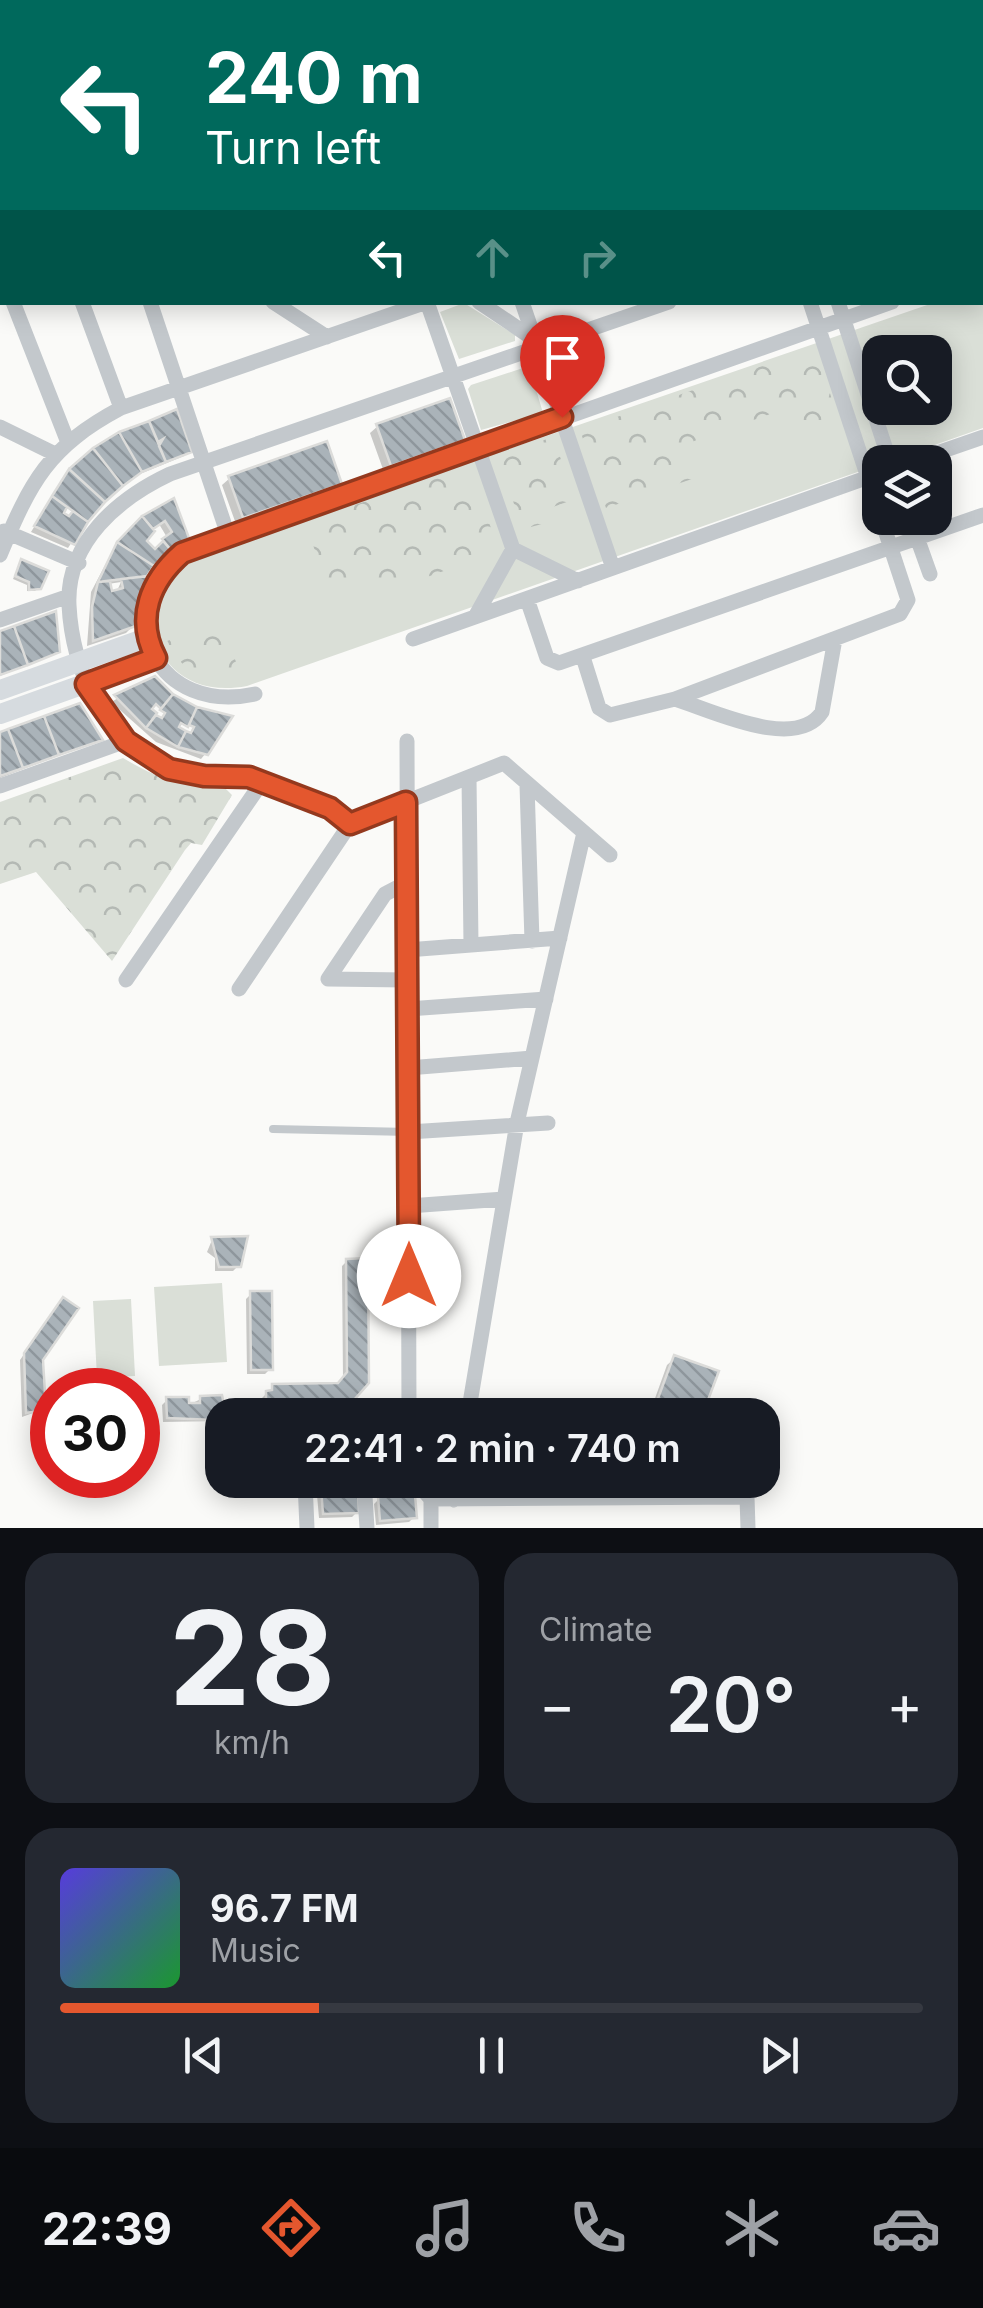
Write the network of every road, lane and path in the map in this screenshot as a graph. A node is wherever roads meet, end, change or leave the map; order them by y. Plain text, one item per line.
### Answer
1 (15, 305) edge
2 (83, 305) edge
3 (151, 305) edge
4 (278, 305) edge
5 (406, 305) edge
6 (428, 305) edge
7 (484, 305) edge
8 (523, 305) edge
9 (659, 305) edge
10 (811, 305) edge
11 (839, 305) edge
12 (884, 305) edge
13 (844, 320) junction
14 (818, 328) junction
15 (327, 337) junction
16 (537, 344) junction
17 (453, 377) junction
18 (179, 388) junction
19 (121, 408) junction
20 (562, 417) junction
21 (0, 427) edge
22 (983, 437) edge
23 (67, 440) junction
24 (884, 445) edge
25 (862, 446) edge
26 (477, 447) junction
27 (952, 448) edge
28 (54, 453) junction
29 (204, 462) junction
30 (862, 480) edge
31 (983, 516) edge
32 (5, 531) edge
33 (228, 535) junction
34 (888, 535) edge
35 (916, 535) edge
36 (917, 538) junction
37 (892, 547) junction
38 (512, 549) junction
39 (0, 555) edge
40 (78, 564) junction
41 (613, 568) junction
42 (930, 574) dead end
43 (578, 581) junction
44 (69, 596) junction
45 (527, 599) junction
46 (475, 618) junction
47 (0, 620) edge
48 (148, 638) junction
49 (413, 639) dead end
50 (834, 639) junction
51 (156, 658) junction
52 (583, 658) junction
53 (77, 663) junction
54 (86, 684) junction
55 (0, 690) edge
56 (255, 694) dead end
57 (676, 699) junction
58 (0, 714) edge
59 (408, 740) dead end
60 (126, 741) junction
61 (469, 776) junction
62 (262, 782) junction
63 (527, 785) junction
64 (0, 786) edge
65 (406, 802) junction
66 (350, 824) junction
67 (583, 836) junction
68 (610, 855) dead end
69 (406, 883) junction
70 (560, 938) junction
71 (532, 940) junction
72 (472, 945) junction
73 (407, 950) junction
74 (126, 980) dead end
75 (408, 980) junction
76 (239, 988) dead end
77 (546, 999) junction
78 (408, 1008) junction
79 (532, 1058) junction
80 (408, 1068) junction
81 (517, 1123) junction
82 (548, 1123) dead end
83 (273, 1129) dead end
84 (409, 1132) junction
85 (504, 1199) junction
86 (410, 1206) junction
87 (409, 1398) edge
88 (471, 1398) edge
89 (305, 1498) edge
90 (365, 1498) edge
91 (430, 1500) joint
92 (454, 1500) joint
93 (306, 1528) edge
94 (367, 1528) edge
95 (431, 1528) edge
96 (748, 1528) edge

1 - 23 street
2 - 19 street
3 - 18 street
4 - 15 street
5 - 15 street
6 - 17 street
7 - 16 street
8 - 16 street
9 - 16 street
10 - 14 street
11 - 13 street
12 - 13 street
13 - 14 street
13 - 24 street
14 - 20 street
14 - 25 street
15 - 18 street
16 - 17 street
16 - 20 street
17 - 26 street
17 - 29 street
18 - 19 street
18 - 29 street
19 - 23 street
20 - 26 street
20 - 41 street
21 - 28 street
22 - 27 street
23 - 28 street
26 - 33 street
26 - 38 street
28 - 32 street
29 - 33 street
29 - 40 street
30 - 41 street
31 - 36 street
32 - 39 street
32 - 40 street
33 - 48 street
34 - 37 street
35 - 36 street
36 - 37 street
36 - 42 street
37 - 50 street
37 - 52 street
38 - 43 street
38 - 46 street
40 - 44 street
41 - 43 street
43 - 45 street
44 - 47 street
44 - 53 street
45 - 46 street
45 - 52 street
46 - 49 street
48 - 51 street
48 - 53 street
50 - 57 street
50 - 57 street
51 - 54 street
51 - 56 street
52 - 57 street
53 - 54 street
53 - 55 street
54 - 58 street
54 - 60 street
59 - 65 street
60 - 62 street
60 - 64 street
61 - 63 street
61 - 65 street
61 - 72 street
62 - 66 street
62 - 74 street
63 - 67 street
63 - 71 street
65 - 66 street
65 - 69 street
66 - 76 street
67 - 68 street
67 - 70 street
69 - 73 street
69 - 75 street
70 - 71 street
70 - 77 street
71 - 72 street
72 - 73 street
73 - 75 street
75 - 78 street
77 - 78 street
77 - 79 street
78 - 80 street
79 - 80 street
79 - 81 street
80 - 84 street
81 - 82 street
81 - 84 street
81 - 85 street
83 - 84 lane
84 - 86 street
85 - 86 street
85 - 88 street
86 - 87 street
89 - 93 street
90 - 94 street
91 - 92 street
91 - 95 street
92 - 96 street

